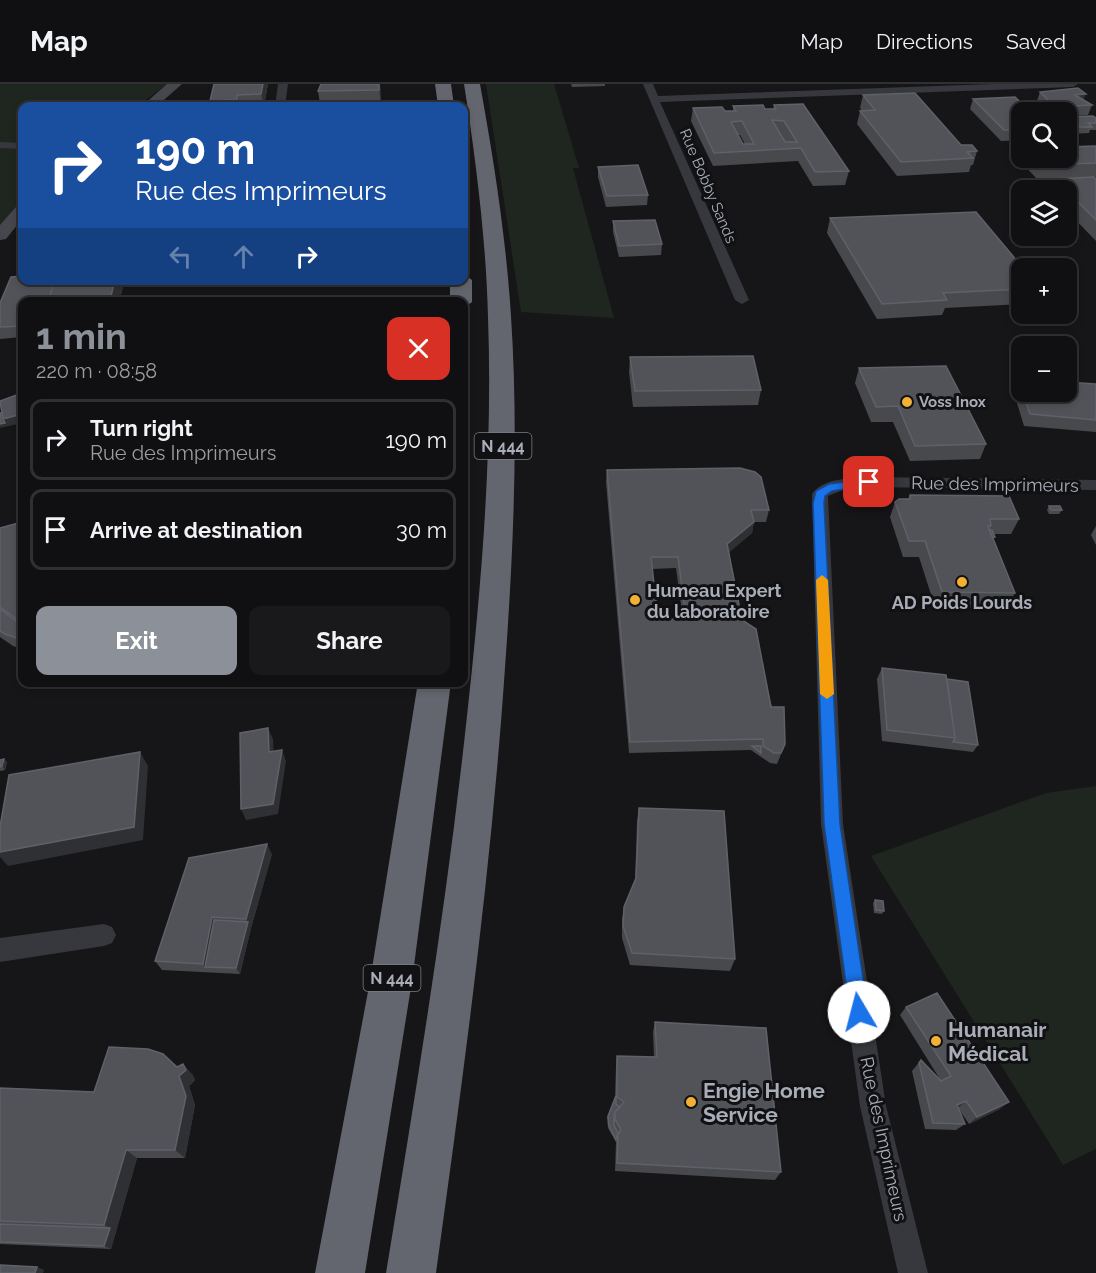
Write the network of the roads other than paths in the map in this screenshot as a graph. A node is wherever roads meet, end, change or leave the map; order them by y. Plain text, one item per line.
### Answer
1 (175, 84) edge
2 (283, 84) edge
3 (443, 84) edge
4 (472, 84) edge
5 (648, 84) edge
6 (1073, 84) edge
7 (655, 99) junction
8 (154, 102) edge
9 (281, 102) edge
10 (445, 102) edge
11 (0, 145) edge
12 (18, 146) edge
13 (18, 215) edge
14 (0, 235) edge
15 (742, 300) dead end
16 (1096, 485) edge
17 (434, 687) edge
18 (104, 935) dead end
19 (0, 950) edge
20 (339, 1273) edge
21 (411, 1273) edge
22 (913, 1273) edge

1 - 8 street
2 - 9 street
3 - 10 highway
4 - 21 highway, N 444
5 - 7 street, Rue Bobby Sands
6 - 7 street
7 - 15 street, Rue Bobby Sands
11 - 12 street
13 - 14 street
16 - 22 street, Rue des Imprimeurs
17 - 20 highway, N 444
18 - 19 street

